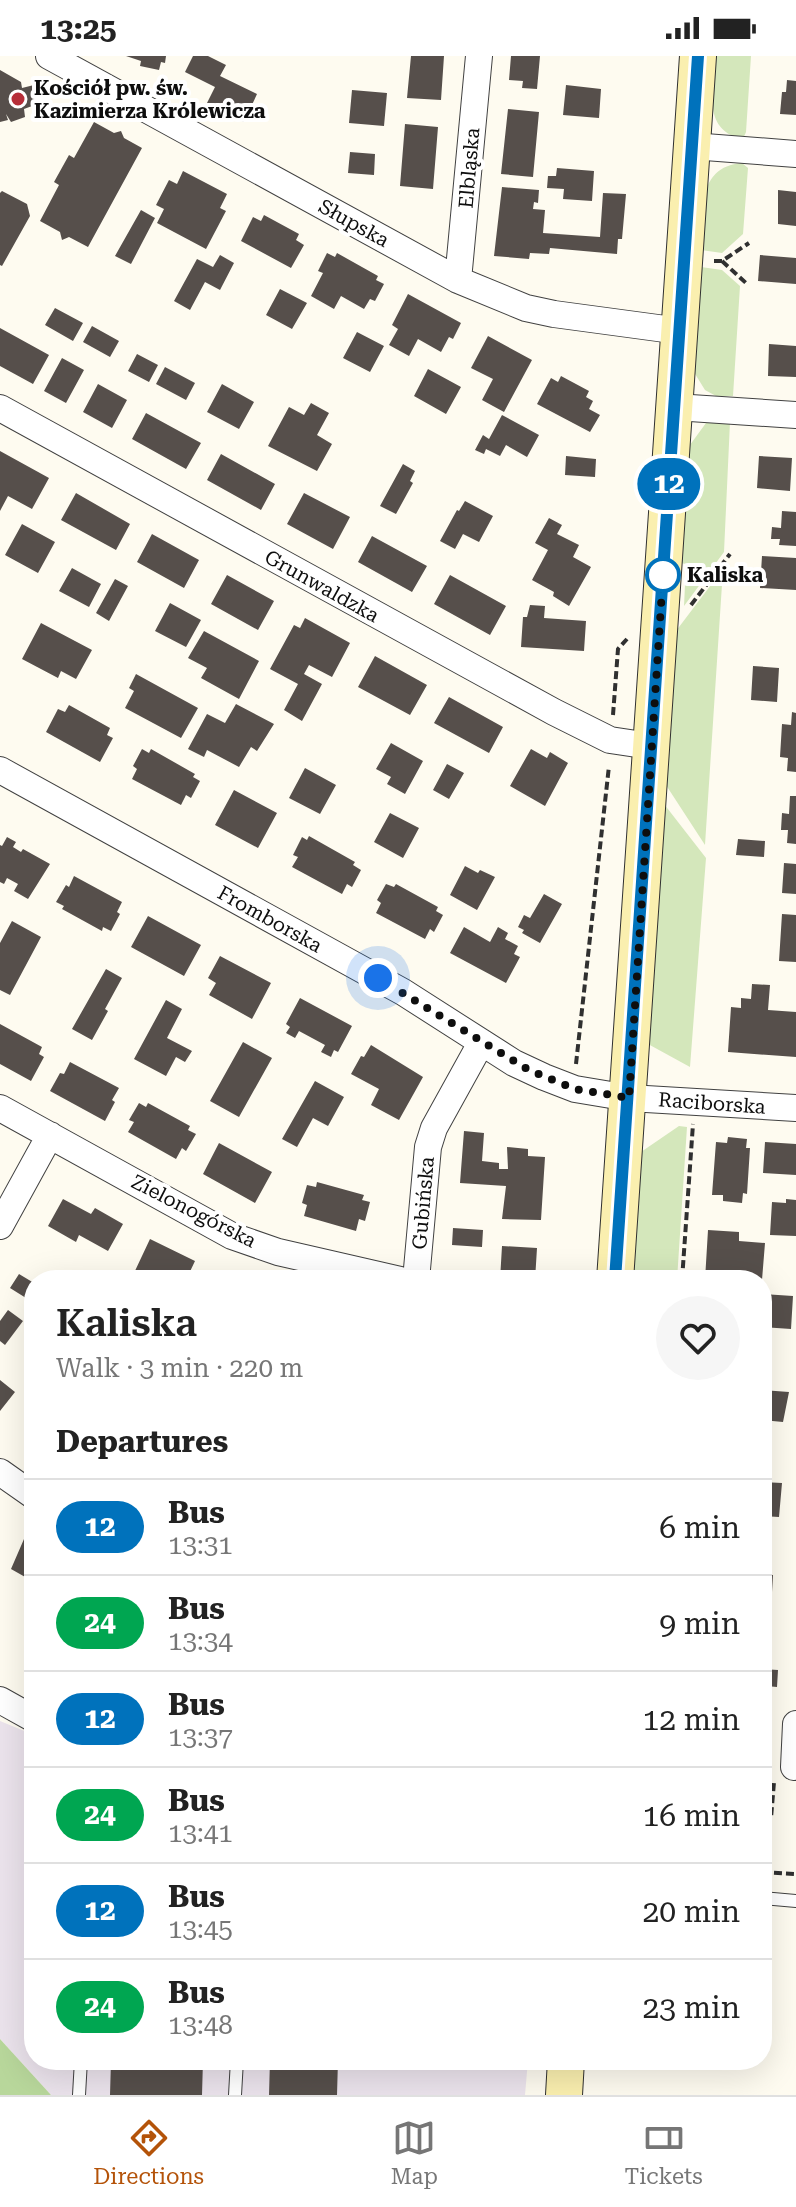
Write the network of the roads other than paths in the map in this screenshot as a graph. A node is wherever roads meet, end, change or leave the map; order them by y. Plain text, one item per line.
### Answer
1 (479, 56) edge
2 (698, 56) edge
3 (63, 60) edge
4 (692, 146) junction
5 (796, 154) edge
6 (458, 280) junction
7 (680, 331) junction
8 (675, 407) junction
9 (0, 408) edge
10 (796, 415) edge
11 (650, 746) junction
12 (0, 770) edge
13 (481, 1043) junction
14 (629, 1098) junction
15 (0, 1108) edge
16 (796, 1108) edge
17 (50, 1135) junction
18 (0, 1226) edge
19 (356, 1270) edge
20 (417, 1270) edge
21 (616, 1270) edge
22 (0, 1472) edge
23 (24, 1489) edge
24 (0, 1700) edge
25 (24, 1713) edge
26 (796, 1724) edge
27 (794, 1767) dead end
28 (772, 1899) edge
29 (796, 1901) edge
30 (80, 2070) edge
31 (236, 2070) edge
32 (565, 2070) edge
33 (79, 2095) edge
34 (235, 2095) edge
35 (564, 2095) edge

1 - 6 street, Elbląska
2 - 4 street
3 - 6 street, Słupska
4 - 5 street
4 - 7 street
6 - 7 street, Słupska
7 - 8 street
8 - 10 street
8 - 11 street
9 - 11 street, Grunwaldzka
11 - 14 street
12 - 13 street, Fromborska
13 - 14 street, Fromborska
13 - 20 street, Gubińska
14 - 16 street, Raciborska
14 - 21 street
15 - 17 street, Zielonogórska
17 - 18 street
17 - 19 street, Zielonogórska
22 - 23 street
24 - 25 street
26 - 27 street
28 - 29 lane
30 - 33 lane
31 - 34 lane
32 - 35 street

